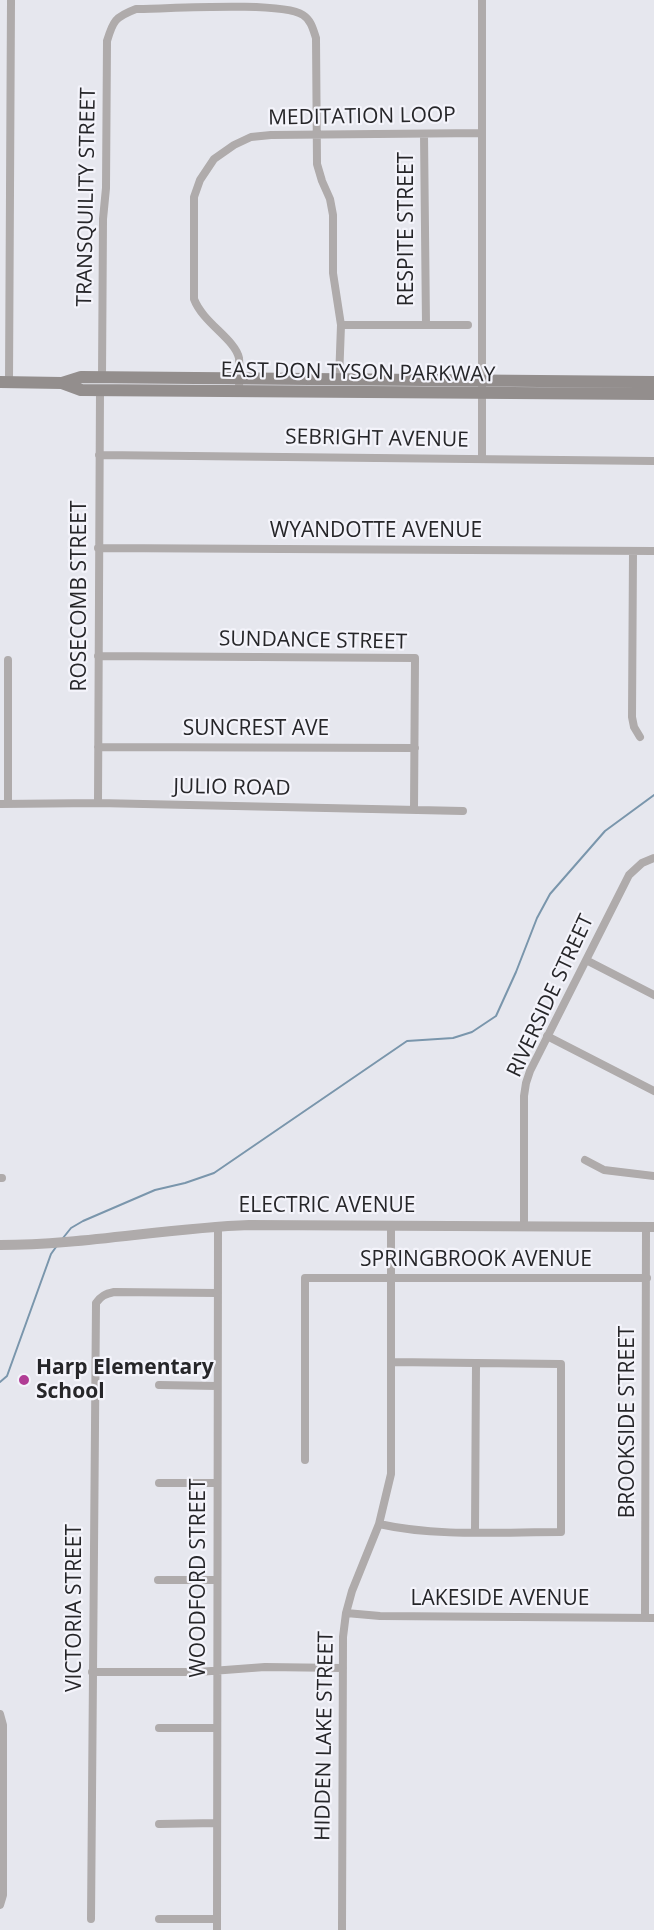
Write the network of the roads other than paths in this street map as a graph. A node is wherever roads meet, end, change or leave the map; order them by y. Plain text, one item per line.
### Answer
1 (11, 0) edge
2 (482, 0) edge
3 (316, 134) junction
4 (424, 134) junction
5 (482, 134) junction
6 (341, 325) junction
7 (426, 325) junction
8 (468, 325) dead end
9 (339, 380) junction
10 (4, 382) edge
11 (654, 382) edge
12 (101, 384) junction
13 (239, 385) junction
14 (482, 388) junction
15 (654, 394) edge
16 (99, 455) junction
17 (482, 458) junction
18 (654, 461) edge
19 (98, 548) junction
20 (633, 551) junction
21 (654, 551) edge
22 (98, 656) junction
23 (8, 660) dead end
24 (640, 737) dead end
25 (4, 747) edge
26 (98, 747) junction
27 (415, 748) junction
28 (98, 803) junction
29 (4, 804) edge
30 (414, 810) junction
31 (463, 811) dead end
32 (654, 858) edge
33 (586, 960) junction
34 (654, 995) edge
35 (547, 1036) junction
36 (654, 1091) edge
37 (585, 1160) dead end
38 (654, 1176) edge
39 (218, 1226) junction
40 (391, 1226) junction
41 (524, 1226) junction
42 (650, 1227) edge
43 (0, 1245) edge
44 (391, 1278) junction
45 (647, 1278) junction
46 (218, 1293) junction
47 (391, 1362) junction
48 (476, 1363) junction
49 (159, 1385) dead end
50 (218, 1386) junction
51 (305, 1460) dead end
52 (159, 1483) dead end
53 (217, 1483) junction
54 (379, 1524) junction
55 (475, 1532) junction
56 (158, 1580) dead end
57 (217, 1580) junction
58 (345, 1613) junction
59 (650, 1618) edge
60 (343, 1668) junction
61 (216, 1671) junction
62 (92, 1672) junction
63 (0, 1714) edge
64 (159, 1728) dead end
65 (216, 1728) junction
66 (217, 1823) junction
67 (159, 1824) dead end
68 (0, 1905) edge
69 (91, 1919) dead end
70 (159, 1919) dead end
71 (217, 1919) junction
72 (217, 1930) edge
73 (342, 1930) edge

1 - 10 street
2 - 5 street
3 - 4 street, MEDITATION LOOP
3 - 6 street
3 - 12 street, TRANSQUILITY STREET
3 - 13 street, MEDITATION LOOP
4 - 5 street, MEDITATION LOOP
4 - 7 street, RESPITE STREET
5 - 14 street
6 - 7 street
6 - 9 street
7 - 8 street
9 - 13 main road, EAST DON TYSON PARKWAY
9 - 14 main road, EAST DON TYSON PARKWAY
10 - 12 main road, EAST DON TYSON PARKWAY
11 - 14 main road, EAST DON TYSON PARKWAY
12 - 13 main road, EAST DON TYSON PARKWAY
12 - 16 street, ROSECOMB STREET
13 - 14 main road, EAST DON TYSON PARKWAY
14 - 15 main road, EAST DON TYSON PARKWAY
14 - 17 street
16 - 17 street, SEBRIGHT AVENUE
16 - 19 street, ROSECOMB STREET
17 - 18 street, SEBRIGHT AVENUE
19 - 20 street, WYANDOTTE AVENUE
19 - 22 street, ROSECOMB STREET
20 - 21 street, WYANDOTTE AVENUE
20 - 24 street
22 - 26 street, ROSECOMB STREET
22 - 27 street, SUNDANCE STREET
23 - 25 street
25 - 29 street
26 - 27 street, SUNCREST AVE
26 - 28 street, ROSECOMB STREET
27 - 30 street, SUNDANCE STREET
28 - 29 street, JULIO ROAD
28 - 30 street, JULIO ROAD
30 - 31 street, JULIO ROAD
32 - 33 street, RIVERSIDE STREET
33 - 34 street
33 - 35 street, RIVERSIDE STREET
35 - 36 street
35 - 41 street, RIVERSIDE STREET
37 - 38 street
39 - 40 street, ELECTRIC AVENUE
39 - 43 street, ELECTRIC AVENUE
39 - 46 street, WOODFORD STREET
40 - 41 street, ELECTRIC AVENUE
40 - 44 street, HIDDEN LAKE STREET
41 - 42 street, ELECTRIC AVENUE
42 - 45 street, BROOKSIDE STREET
44 - 45 street, SPRINGBROOK AVENUE
44 - 47 street, HIDDEN LAKE STREET
44 - 51 street, SPRINGBROOK AVENUE
45 - 59 street, BROOKSIDE STREET
46 - 50 street, WOODFORD STREET
46 - 62 street, VICTORIA STREET
47 - 48 street
47 - 54 street, HIDDEN LAKE STREET
48 - 55 street
48 - 55 street
49 - 50 street
50 - 53 street, WOODFORD STREET
52 - 53 street
53 - 57 street, WOODFORD STREET
54 - 55 street
54 - 58 street, HIDDEN LAKE STREET
56 - 57 street
57 - 61 street, WOODFORD STREET
58 - 59 street, LAKESIDE AVENUE
58 - 60 street, HIDDEN LAKE STREET
60 - 61 street
60 - 73 street, HIDDEN LAKE STREET
61 - 62 street
61 - 65 street, WOODFORD STREET
62 - 69 street, VICTORIA STREET
63 - 68 street
64 - 65 street
65 - 66 street, WOODFORD STREET
66 - 67 street
66 - 71 street, WOODFORD STREET
70 - 71 street
71 - 72 street, WOODFORD STREET

